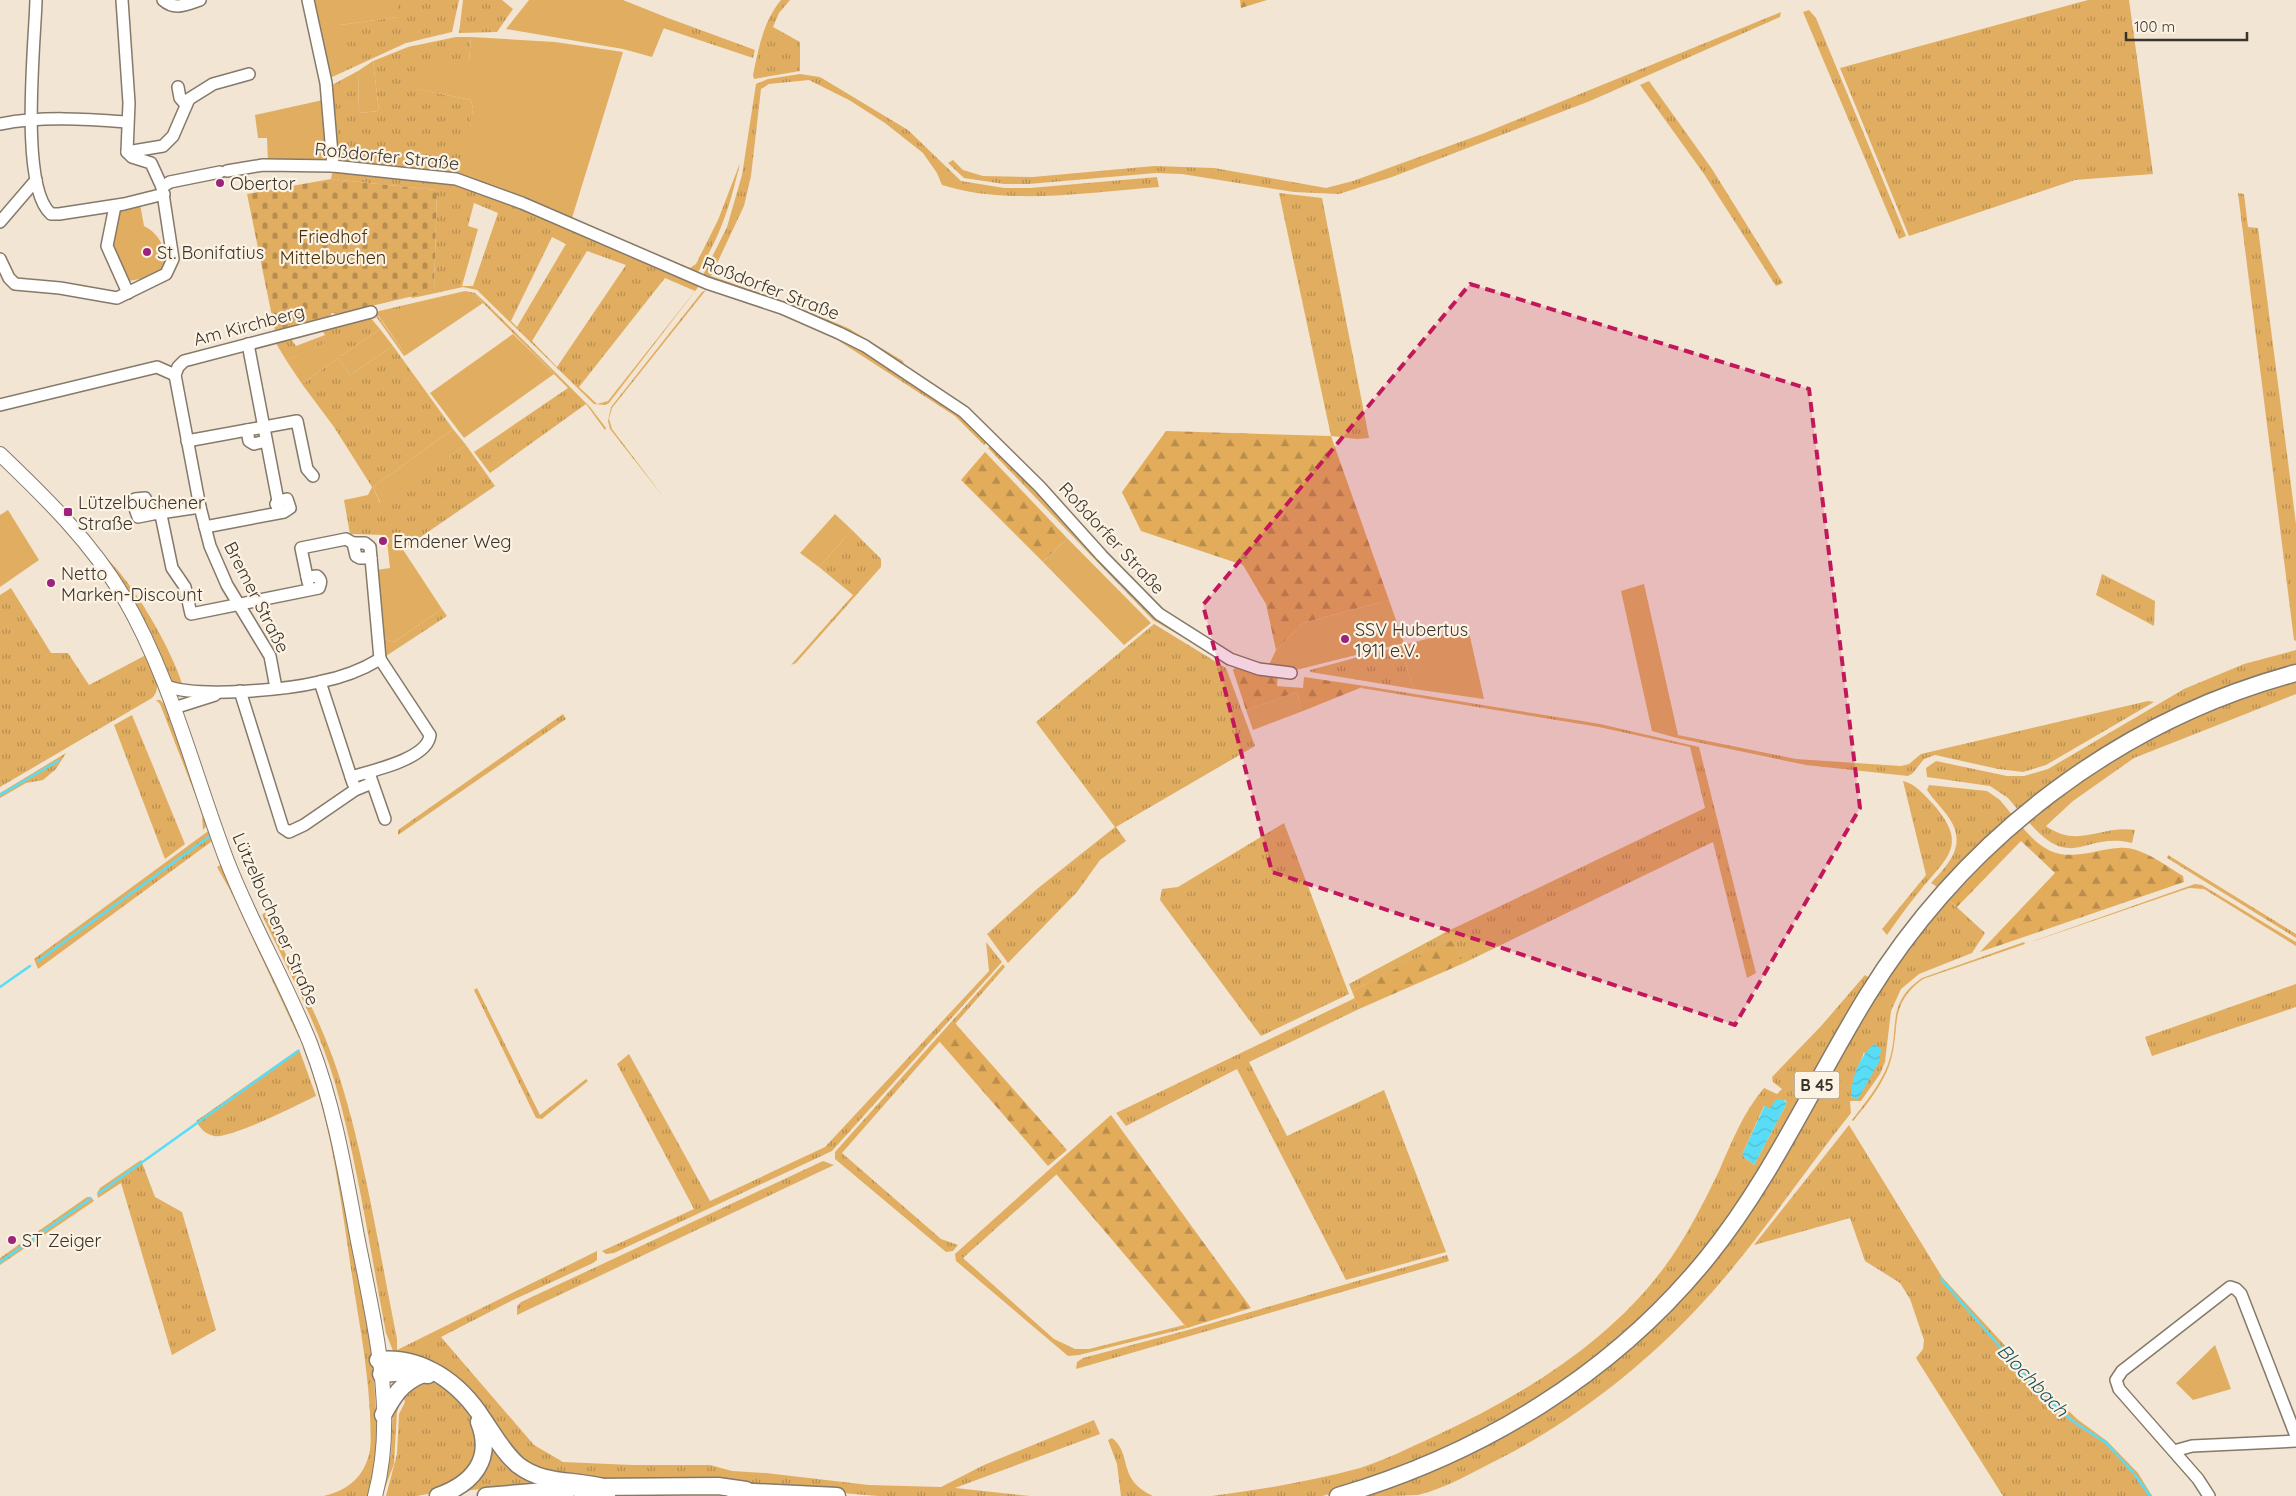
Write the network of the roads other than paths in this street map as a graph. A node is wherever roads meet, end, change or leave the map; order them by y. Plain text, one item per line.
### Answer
1 (36, 0) edge
2 (122, 0) edge
3 (163, 0) edge
4 (200, 0) edge
5 (308, 0) edge
6 (248, 74) dead end
7 (178, 87) dead end
8 (186, 105) junction
9 (32, 120) junction
10 (127, 122) junction
11 (0, 124) edge
12 (127, 152) junction
13 (333, 166) junction
14 (36, 180) junction
15 (163, 190) junction
16 (115, 206) junction
17 (0, 222) edge
18 (0, 259) edge
19 (128, 293) junction
20 (371, 312) dead end
21 (248, 344) junction
22 (175, 375) junction
23 (0, 405) edge
24 (263, 427) junction
25 (247, 430) junction
26 (187, 441) junction
27 (266, 441) junction
28 (0, 454) edge
29 (313, 476) dead end
30 (200, 507) junction
31 (205, 526) junction
32 (240, 605) junction
33 (380, 659) junction
34 (1291, 673) dead end
35 (2296, 673) edge
36 (320, 682) junction
37 (166, 686) junction
38 (276, 688) junction
39 (235, 691) junction
40 (174, 708) junction
41 (351, 777) junction
42 (370, 778) junction
43 (355, 790) junction
44 (385, 819) dead end
45 (379, 1367) junction
46 (421, 1375) junction
47 (447, 1380) junction
48 (473, 1406) junction
49 (383, 1415) junction
50 (2296, 1436) edge
51 (2296, 1441) edge
52 (2174, 1450) junction
53 (603, 1486) junction
54 (746, 1490) junction
55 (375, 1496) edge
56 (438, 1496) edge
57 (486, 1496) edge
58 (582, 1496) edge
59 (837, 1496) edge
60 (1338, 1496) edge
61 (2208, 1496) edge

1 - 9 street
2 - 10 street
3 - 4 street
5 - 13 street
6 - 8 street
7 - 8 street
8 - 12 street
9 - 10 street
9 - 11 street
9 - 14 street
10 - 12 street
12 - 15 street
13 - 15 street, Roßdorfer Straße
13 - 34 street, Roßdorfer Straße
14 - 16 street, Roßdorfer Straße
14 - 17 street
15 - 16 street, Roßdorfer Straße
15 - 19 street
16 - 19 street
18 - 19 street
20 - 21 street, Am Kirchberg
21 - 22 street, Am Kirchberg
21 - 24 street
22 - 23 street
22 - 26 street, Bremer Straße
24 - 25 street
24 - 27 street
24 - 29 street
25 - 26 street
25 - 27 street
26 - 30 street, Bremer Straße
27 - 31 street
28 - 37 main road, Lützelbuchener Straße
30 - 31 street, Bremer Straße
30 - 32 street
31 - 32 street, Bremer Straße
32 - 33 street
32 - 38 street, Bremer Straße
33 - 36 street
33 - 42 street
35 - 60 highway, B 45
36 - 38 street
36 - 41 street
37 - 39 street
37 - 40 main road, Lützelbuchener Straße
38 - 39 street
39 - 40 street
39 - 43 street
40 - 45 main road, Lützelbuchener Straße
41 - 42 street
41 - 43 street
42 - 43 street
42 - 44 street
45 - 46 highway
45 - 47 highway
45 - 49 main road, Lützelbuchener Straße
46 - 47 highway
46 - 49 highway
47 - 48 highway
48 - 53 highway
48 - 56 highway
49 - 55 main road, Lützelbuchener Straße
50 - 52 street
51 - 52 street
52 - 61 street
53 - 54 highway
53 - 57 highway
54 - 58 highway
54 - 59 highway

